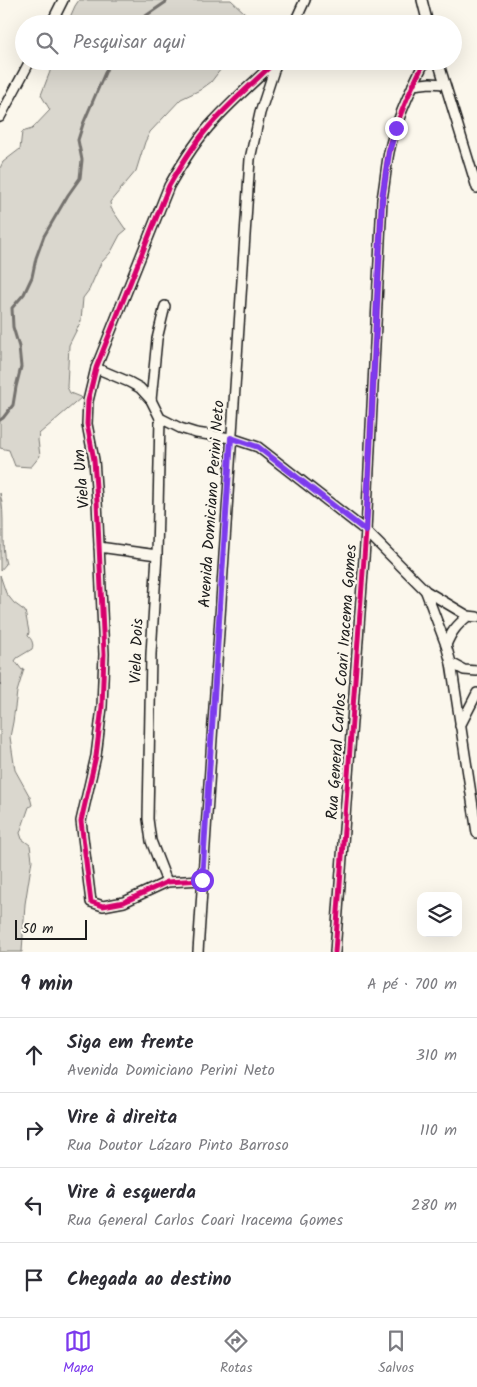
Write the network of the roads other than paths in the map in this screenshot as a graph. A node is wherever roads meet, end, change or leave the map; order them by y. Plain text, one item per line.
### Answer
1 (63, 0) edge
2 (305, 0) edge
3 (422, 0) edge
4 (56, 15) edge
5 (298, 15) edge
6 (426, 15) edge
7 (25, 70) edge
8 (267, 70) edge
9 (274, 70) edge
10 (420, 70) edge
11 (440, 70) edge
12 (444, 84) junction
13 (413, 85) junction
14 (0, 117) edge
15 (477, 188) edge
16 (165, 306) dead end
17 (96, 368) junction
18 (151, 400) junction
19 (160, 418) junction
20 (231, 438) junction
21 (366, 531) junction
22 (99, 547) junction
23 (157, 555) junction
24 (426, 591) junction
25 (472, 617) edge
26 (446, 645) junction
27 (451, 663) junction
28 (477, 671) edge
29 (477, 693) edge
30 (460, 726) junction
31 (477, 833) edge
32 (202, 880) junction
33 (167, 882) junction
34 (198, 952) edge
35 (335, 952) edge

1 - 4 street
2 - 5 street
3 - 6 street
7 - 14 street
8 - 17 street, Viela Um
9 - 20 street, Avenida Domiciano Perini Neto
10 - 13 street, Rua General Carlos Coari Iracema Gomes
11 - 12 street
12 - 13 street
12 - 15 street
13 - 21 street, Rua General Carlos Coari Iracema Gomes
16 - 18 street
17 - 18 street
17 - 22 street, Viela Um
18 - 19 street
19 - 20 street
19 - 23 street, Viela Dois
20 - 21 street
20 - 32 street, Avenida Domiciano Perini Neto
21 - 24 street
21 - 35 street, Rua General Carlos Coari Iracema Gomes
22 - 23 street
22 - 33 street, Viela Um
23 - 33 street, Viela Dois
24 - 25 street
24 - 26 street
25 - 26 street
26 - 27 street
27 - 28 street
27 - 30 street
29 - 30 street
30 - 31 street
32 - 33 street
32 - 34 street, Avenida Domiciano Perini Neto

